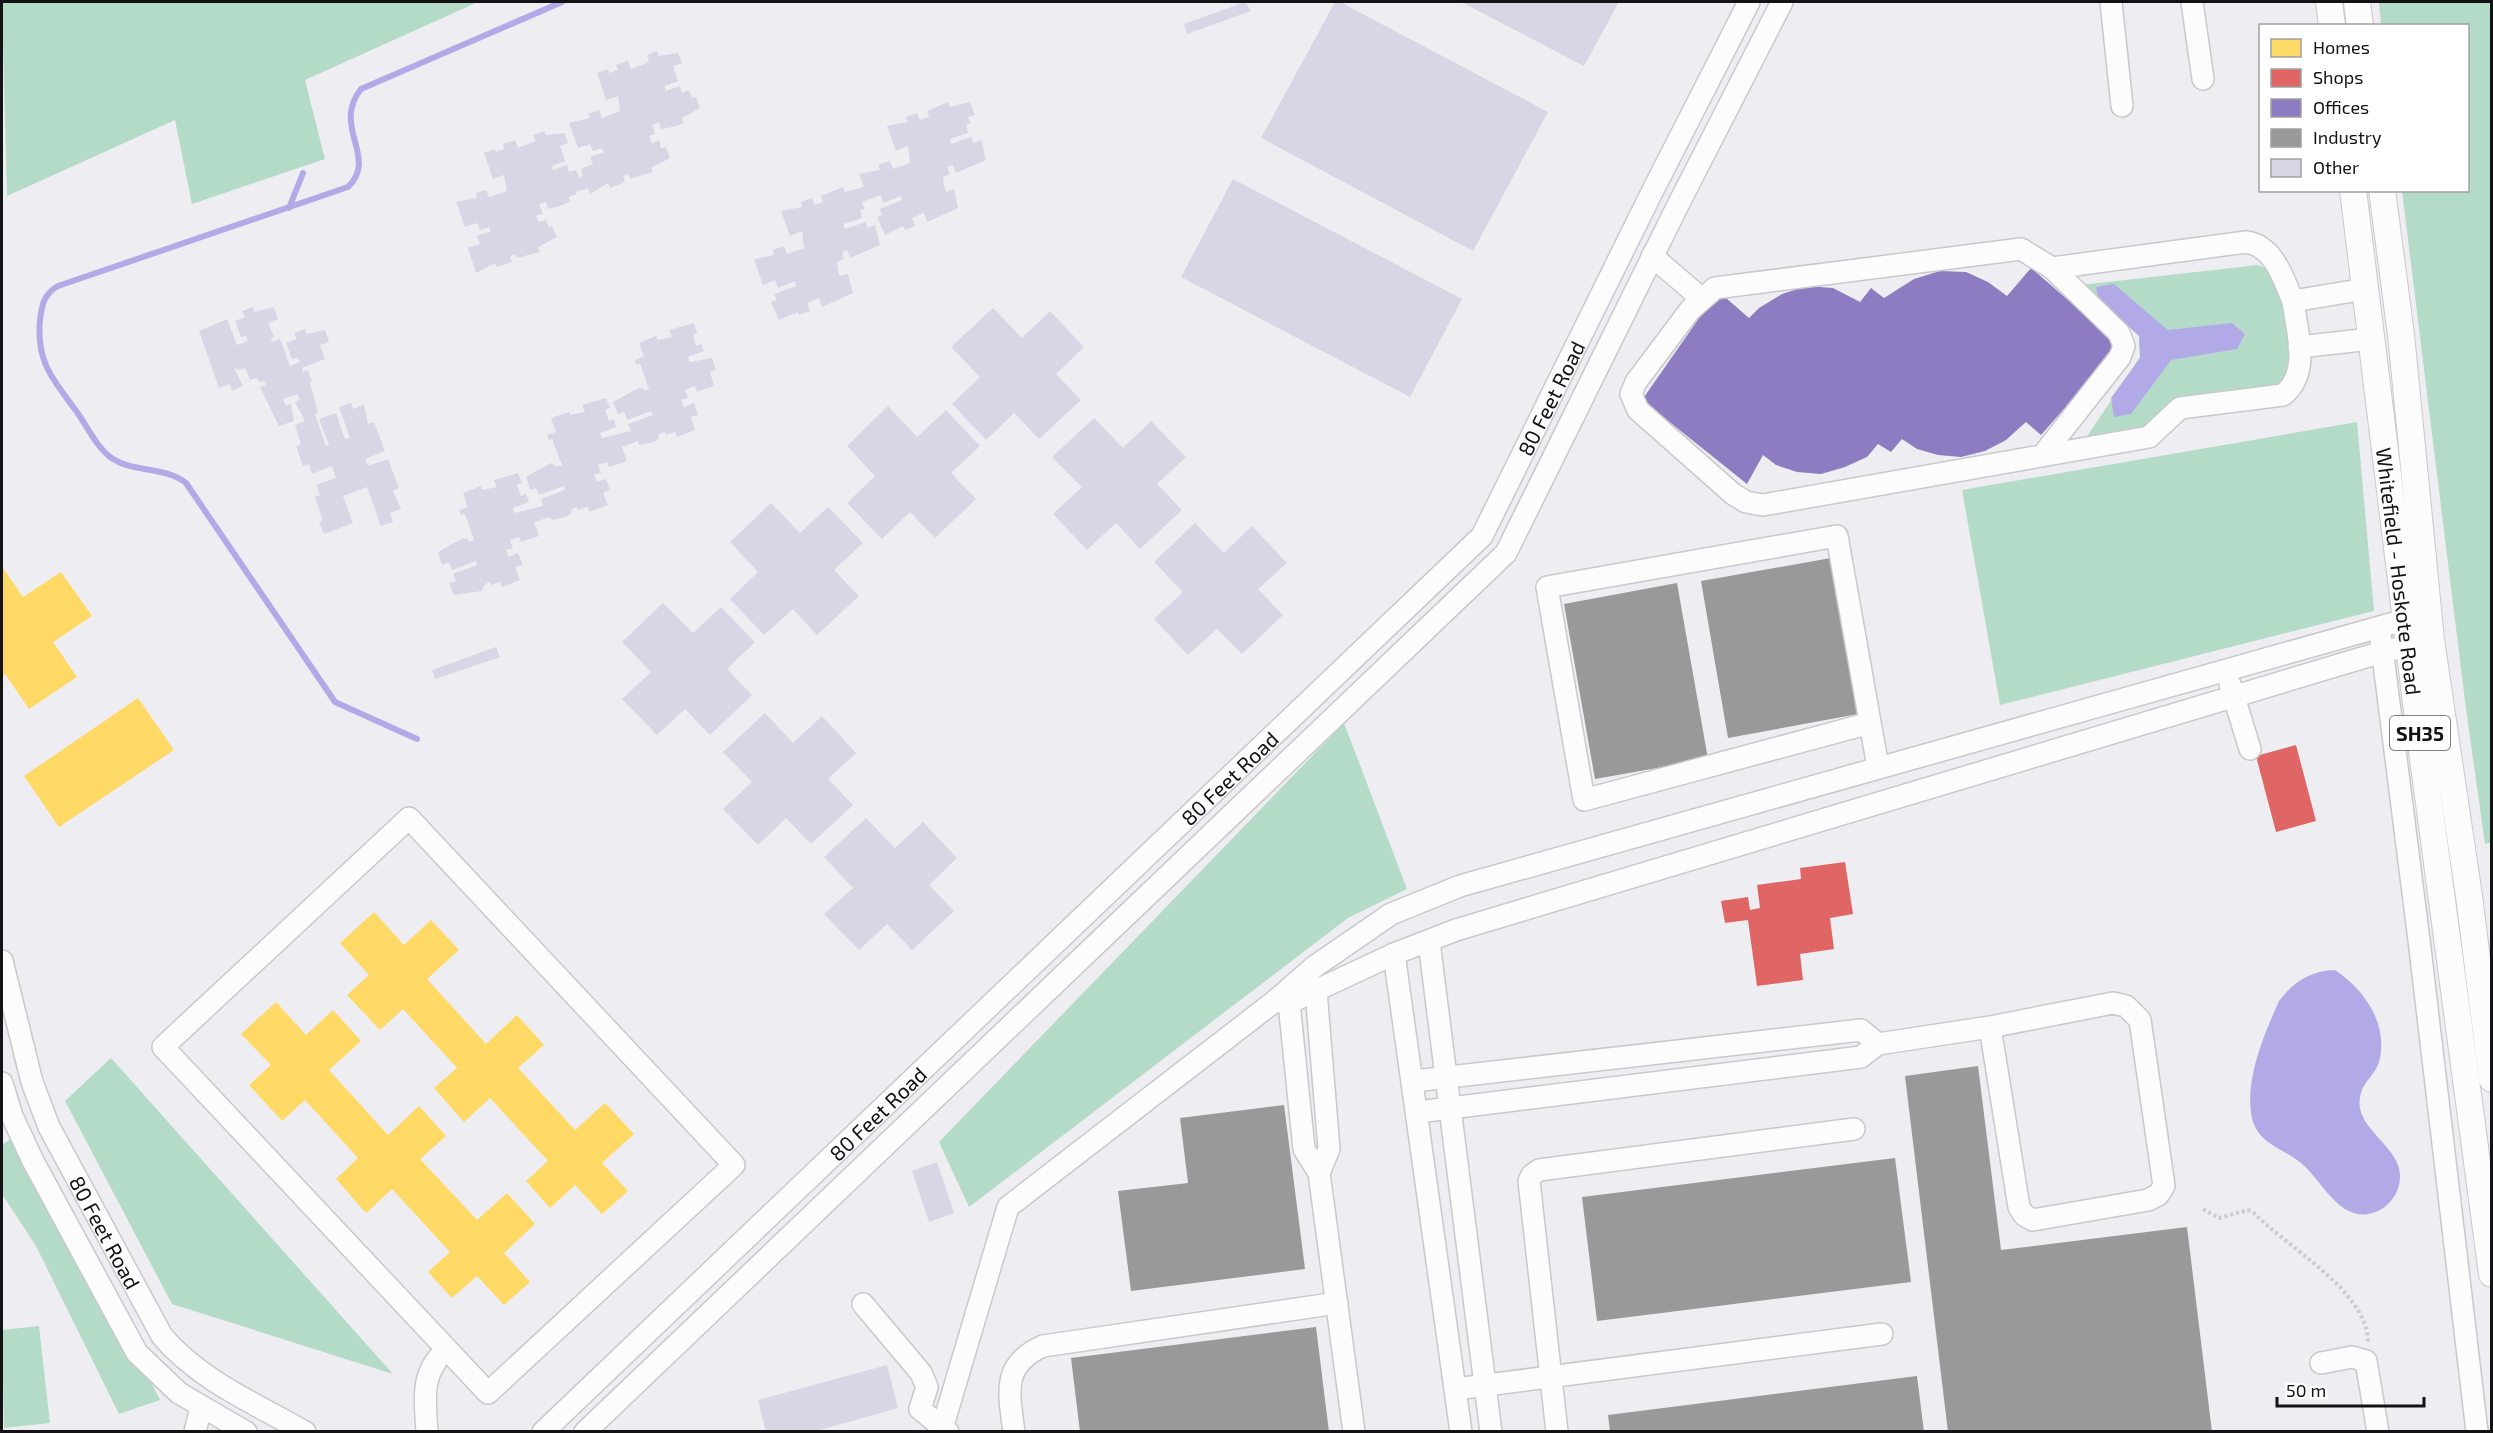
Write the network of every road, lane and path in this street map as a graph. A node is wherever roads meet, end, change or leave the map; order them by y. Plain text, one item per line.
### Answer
1 (1749, 2) edge
2 (1782, 2) edge
3 (2111, 2) edge
4 (2192, 2) edge
5 (2329, 2) edge
6 (2357, 2) edge
7 (2332, 24) edge
8 (2360, 24) edge
9 (2204, 79) dead end
10 (2122, 106) dead end
11 (2353, 192) edge
12 (2382, 192) edge
13 (1652, 256) junction
14 (2052, 268) junction
15 (2365, 289) junction
16 (1701, 298) junction
17 (2293, 300) junction
18 (2371, 339) junction
19 (2299, 347) junction
20 (2042, 456) junction
21 (2417, 616) junction
22 (2379, 626) junction
23 (2420, 642) junction
24 (2382, 652) junction
25 (2225, 669) junction
26 (2234, 696) junction
27 (1870, 723) junction
28 (2250, 749) dead end
29 (1878, 767) junction
30 (1429, 942) junction
31 (1394, 954) junction
32 (2, 961) edge
33 (1316, 991) junction
34 (1282, 1002) junction
35 (1990, 1027) junction
36 (1878, 1044) junction
37 (1446, 1078) junction
38 (2492, 1079) edge
39 (1414, 1081) junction
40 (2, 1083) edge
41 (1450, 1109) junction
42 (1418, 1112) junction
43 (1854, 1129) dead end
44 (1319, 1173) junction
45 (2203, 1209) dead end
46 (2492, 1274) edge
47 (1337, 1303) junction
48 (863, 1304) dead end
49 (1882, 1334) dead end
50 (446, 1350) junction
51 (2366, 1361) junction
52 (2321, 1363) dead end
53 (1550, 1375) junction
54 (1485, 1387) junction
55 (1456, 1389) junction
56 (201, 1407) junction
57 (195, 1431) edge
58 (246, 1431) edge
59 (305, 1431) edge
60 (427, 1431) edge
61 (543, 1431) edge
62 (585, 1431) edge
63 (944, 1431) edge
64 (1014, 1431) edge
65 (1354, 1431) edge
66 (1461, 1431) edge
67 (1491, 1431) edge
68 (1557, 1431) edge
69 (2378, 1431) edge
70 (2477, 1431) edge

1 - 61 street, 80 Feet Road
2 - 13 street, 80 Feet Road
3 - 10 street
4 - 9 street
5 - 7 main road
6 - 8 main road
11 - 15 main road, Whitefield - Hoskote Road / SH35
12 - 21 main road, Whitefield - Hoskote Road / SH35
13 - 16 street
13 - 62 street, 80 Feet Road
14 - 16 street
14 - 17 street
14 - 20 street
15 - 17 street
15 - 18 main road, Whitefield - Hoskote Road / SH35
16 - 20 street
17 - 19 street
18 - 19 street
18 - 21 main road, Whitefield - Hoskote Road / SH35
19 - 20 street
21 - 22 street
21 - 23 main road, Whitefield - Hoskote Road / SH35
22 - 24 street
22 - 25 street
23 - 24 street
23 - 38 main road, Whitefield - Hoskote Road / SH35
23 - 46 main road, Whitefield - Hoskote Road / SH35
24 - 26 street
24 - 70 street
25 - 26 street
25 - 29 street
26 - 28 street
26 - 30 street
27 - 27 street
27 - 29 street
29 - 34 street
30 - 31 street
30 - 37 street
31 - 33 street
31 - 39 street
32 - 59 street, 80 Feet Road
33 - 34 street
33 - 44 street
34 - 44 street
34 - 63 street
35 - 35 street
35 - 36 street
36 - 37 street
36 - 41 street
37 - 39 street
37 - 41 street
39 - 42 street
40 - 56 street, 80 Feet Road
41 - 42 street
41 - 54 street
42 - 55 street
43 - 53 street
44 - 47 street
45 - 51 path
47 - 64 street
47 - 65 street
48 - 63 street
49 - 53 street
50 - 50 street
50 - 60 street
51 - 52 street
51 - 69 street
53 - 54 street
53 - 68 street
54 - 55 street
54 - 67 street
55 - 66 street
56 - 57 street
56 - 58 street, 80 Feet Road

